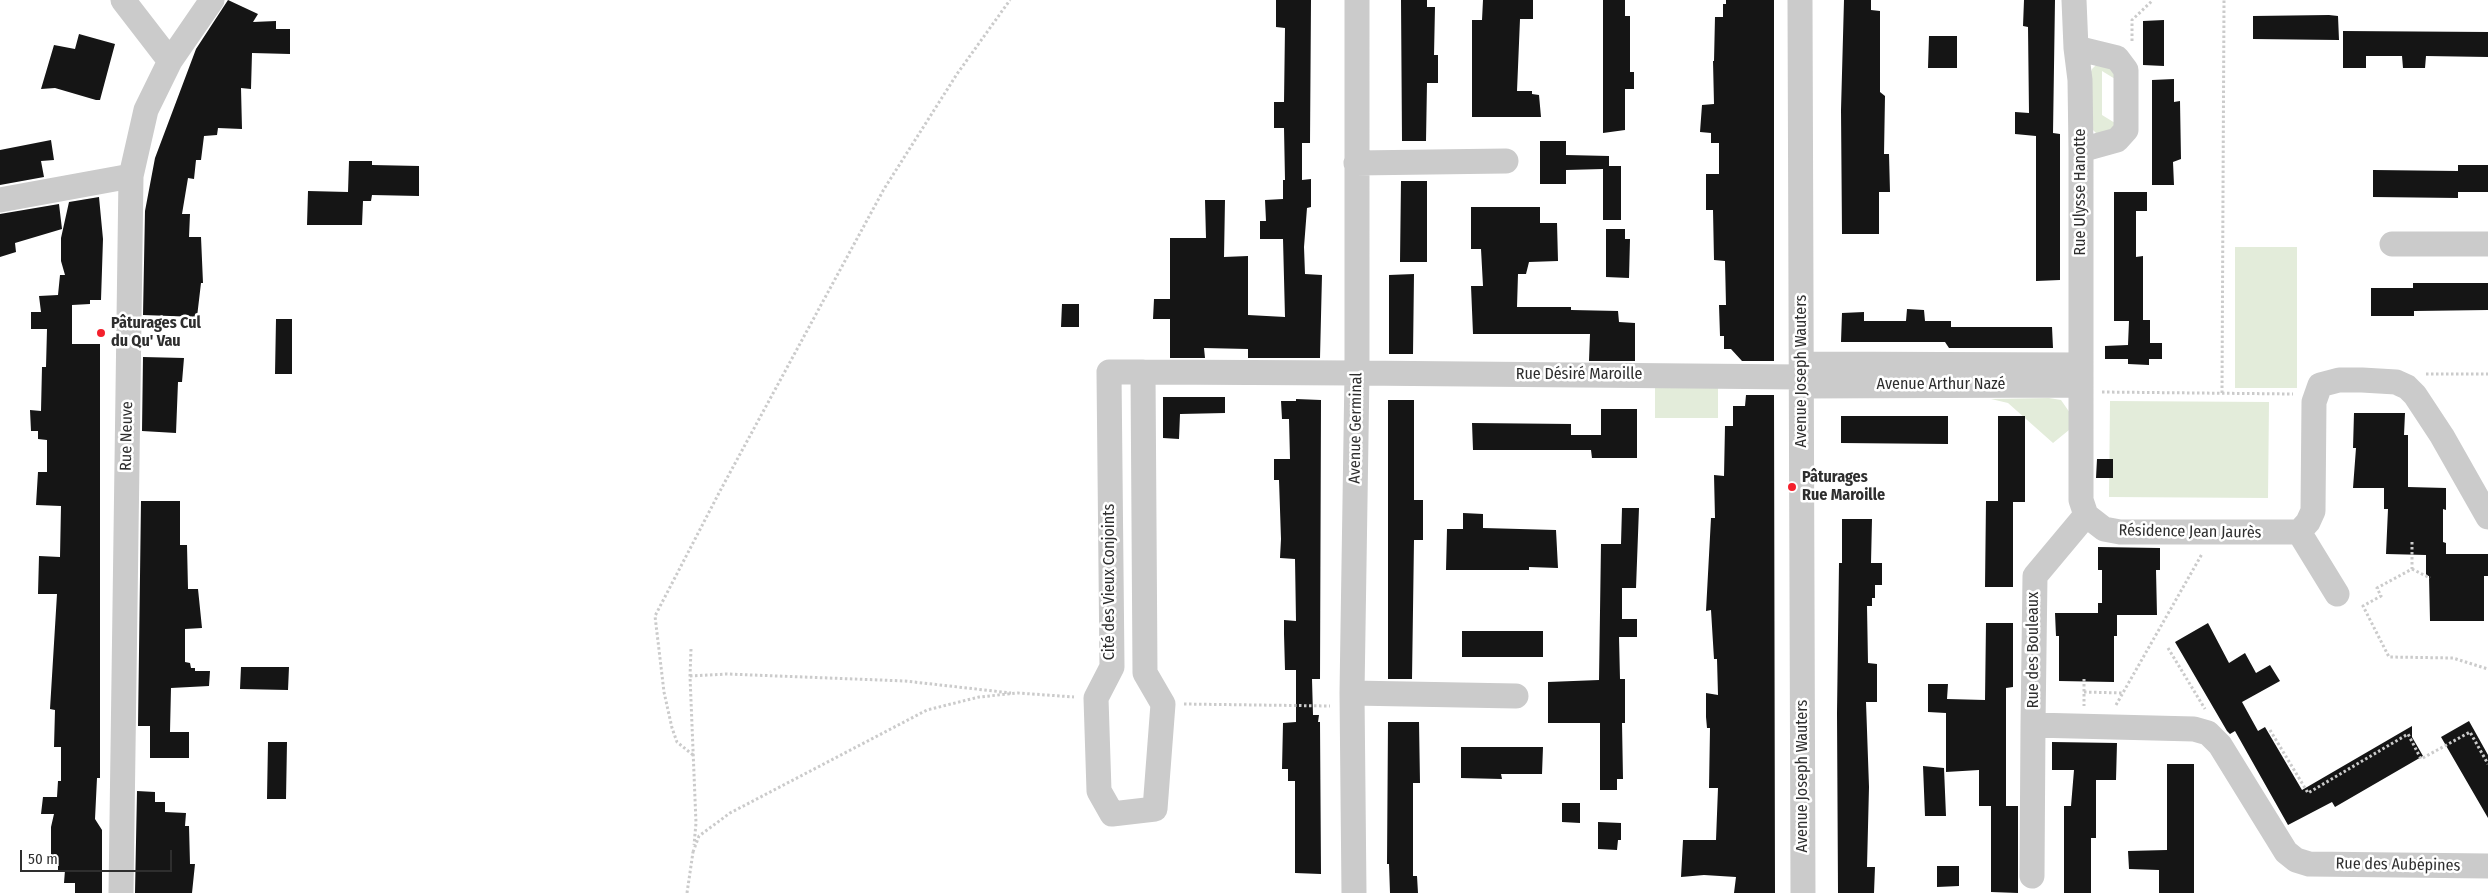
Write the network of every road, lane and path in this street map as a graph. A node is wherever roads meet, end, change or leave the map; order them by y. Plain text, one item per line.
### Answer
1 (123, 0) edge
2 (212, 0) edge
3 (1010, 0) edge
4 (1357, 0) edge
5 (1800, 0) edge
6 (2074, 0) edge
7 (2153, 0) edge
8 (2224, 0) edge
9 (2076, 48) junction
10 (170, 61) junction
11 (2126, 70) junction
12 (2081, 150) junction
13 (1506, 161) dead end
14 (1356, 163) junction
15 (131, 176) junction
16 (0, 200) edge
17 (2392, 244) dead end
18 (2488, 244) edge
19 (1143, 372) junction
20 (1357, 373) junction
21 (1802, 376) junction
22 (2087, 381) junction
23 (2222, 393) junction
24 (2316, 395) junction
25 (2086, 515) junction
26 (2488, 517) edge
27 (2299, 532) junction
28 (2412, 542) dead end
29 (2205, 549) dead end
30 (2412, 569) junction
31 (2430, 578) dead end
32 (2337, 594) dead end
33 (2168, 648) dead end
34 (691, 649) dead end
35 (2488, 669) edge
36 (690, 676) junction
37 (2084, 692) dead end
38 (1018, 693) junction
39 (2123, 693) junction
40 (1516, 696) dead end
41 (1096, 698) junction
42 (1352, 700) junction
43 (1163, 704) junction
44 (2033, 725) junction
45 (2104, 727) junction
46 (2270, 730) dead end
47 (2208, 734) junction
48 (693, 755) junction
49 (2488, 764) edge
50 (693, 852) junction
51 (2488, 866) edge
52 (2032, 876) dead end
53 (121, 893) edge
54 (687, 893) edge
55 (1354, 893) edge
56 (1803, 893) edge

1 - 10 street
2 - 10 street, Rue Neuve
3 - 48 path
4 - 14 street, Avenue Germinal
5 - 21 street, Avenue Joseph Wauters
6 - 9 street, Rue Ulysse Hanotte
7 - 11 path
8 - 23 path
9 - 11 street
9 - 12 street, Rue Ulysse Hanotte
10 - 15 street, Rue Neuve
11 - 12 street
12 - 22 street, Rue Ulysse Hanotte
13 - 14 street
14 - 20 street, Avenue Germinal
15 - 16 street
15 - 53 street, Rue Neuve
17 - 18 street
19 - 20 street, Cité des Vieux Conjoints
19 - 41 street, Cité des Vieux Conjoints
19 - 43 street
20 - 21 street, Rue Désiré Maroille
20 - 42 street, Avenue Germinal
21 - 22 street, Avenue Arthur Nazé
21 - 56 street, Avenue Joseph Wauters
22 - 23 path
22 - 25 street
23 - 24 path
24 - 26 street
24 - 27 street
25 - 27 street, Résidence Jean Jaurès
25 - 44 street, Rue des Bouleaux
27 - 32 street
28 - 30 path
29 - 39 path
30 - 31 path
30 - 35 path
33 - 47 path
34 - 36 path
36 - 38 path
36 - 48 path
37 - 39 path
38 - 41 path
38 - 50 path
39 - 45 path
40 - 42 street
41 - 43 street, Cité des Vieux Conjoints
42 - 43 path
42 - 55 street, Avenue Germinal
44 - 45 street, Rue des Bouleaux
44 - 52 street, Rue des Bouleaux
45 - 47 street, Rue des Bouleaux
46 - 49 path
47 - 51 street, Rue des Aubépines
48 - 50 path
50 - 54 path

